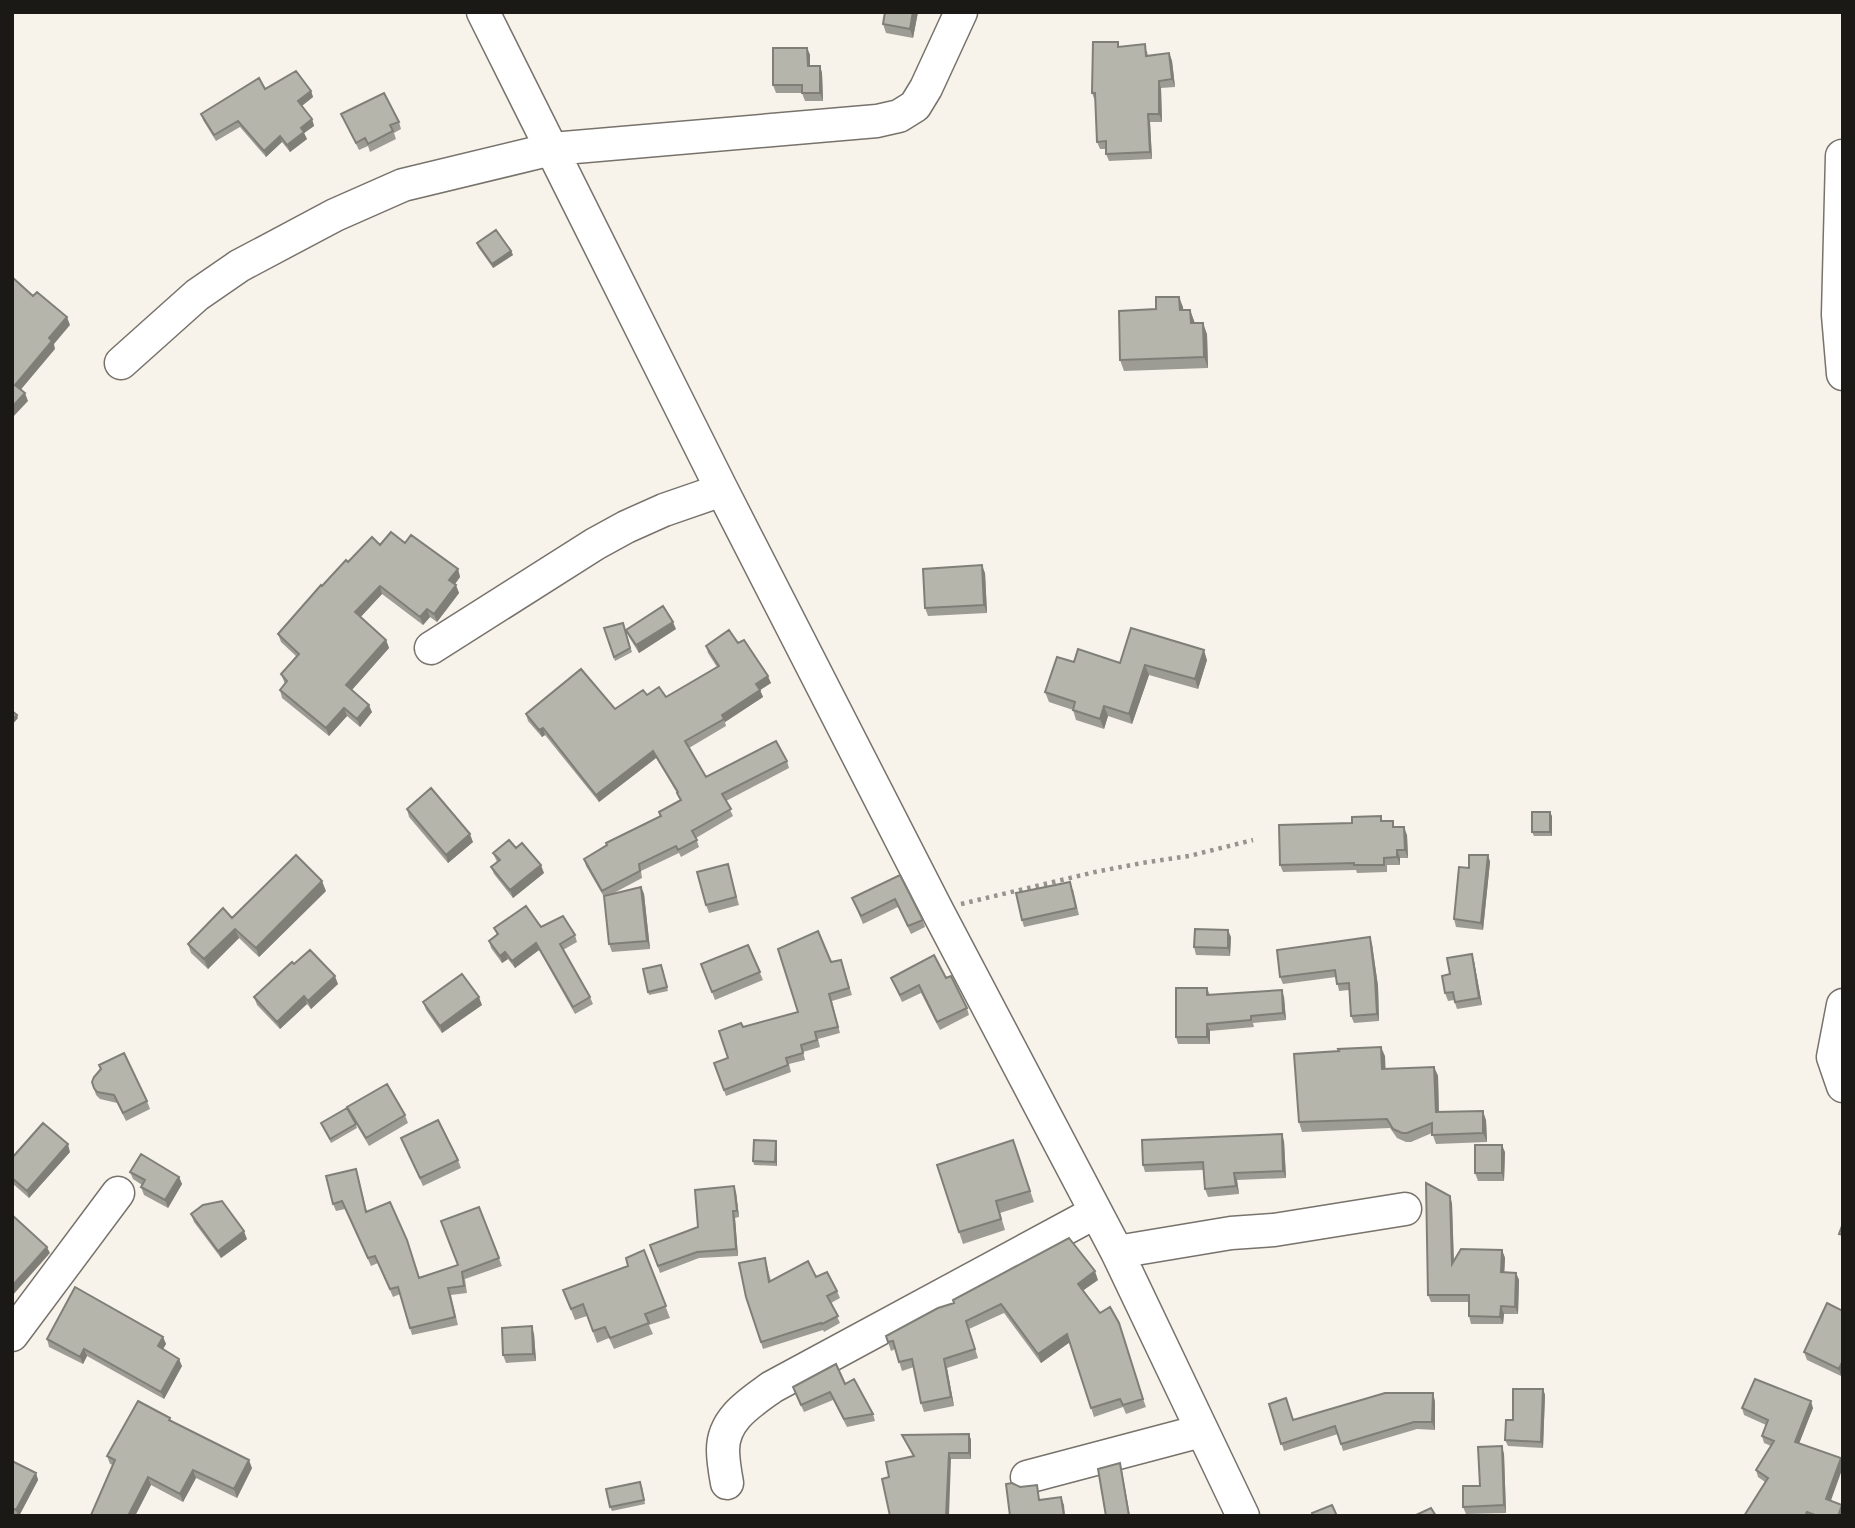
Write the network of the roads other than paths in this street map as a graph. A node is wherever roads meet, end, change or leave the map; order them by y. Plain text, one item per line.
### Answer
1 (483, 12) edge
2 (961, 12) edge
3 (552, 149) junction
4 (1842, 156) edge
5 (121, 363) dead end
6 (1843, 374) edge
7 (722, 490) junction
8 (431, 648) dead end
9 (1843, 1005) edge
10 (1843, 1086) edge
11 (118, 1193) dead end
12 (1405, 1209) dead end
13 (1096, 1212) junction
14 (1117, 1252) junction
15 (12, 1335) edge
16 (1201, 1431) junction
17 (1027, 1477) dead end
18 (727, 1483) dead end
19 (1243, 1516) edge

1 - 3 street
2 - 3 street
3 - 5 street
3 - 7 street
4 - 6 street
7 - 8 street
7 - 13 street
9 - 10 street
11 - 15 street
12 - 14 street
13 - 14 street
13 - 18 street
14 - 16 street
16 - 17 street
16 - 19 street

